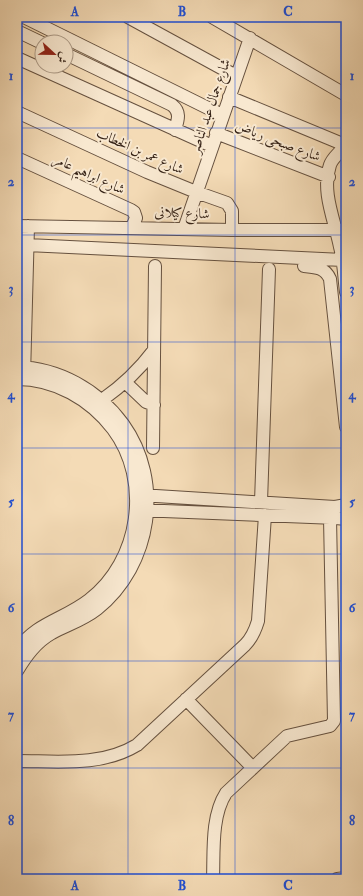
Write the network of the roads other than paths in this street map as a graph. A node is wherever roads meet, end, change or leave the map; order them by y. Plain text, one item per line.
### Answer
1 (24, 17) edge
2 (128, 17) edge
3 (212, 17) edge
4 (17, 31) edge
5 (250, 38) junction
6 (34, 39) edge
7 (17, 58) edge
8 (74, 58) edge
9 (236, 76) junction
10 (346, 95) edge
11 (229, 97) junction
12 (17, 112) edge
13 (222, 115) junction
14 (175, 130) junction
15 (216, 133) junction
16 (212, 146) junction
17 (345, 148) edge
18 (17, 158) edge
19 (329, 177) junction
20 (196, 192) junction
21 (22, 226) edge
22 (132, 227) junction
23 (184, 228) junction
24 (232, 230) junction
25 (341, 230) edge
26 (27, 246) junction
27 (343, 260) junction
28 (155, 266) dead end
29 (292, 266) dead end
30 (269, 269) dead end
31 (346, 292) edge
32 (154, 350) junction
33 (21, 373) edge
34 (125, 382) junction
35 (102, 400) junction
36 (154, 405) junction
37 (346, 427) edge
38 (153, 448) dead end
39 (142, 496) junction
40 (261, 502) junction
41 (346, 505) edge
42 (142, 510) junction
43 (265, 515) junction
44 (330, 518) junction
45 (346, 519) edge
46 (22, 636) edge
47 (17, 650) edge
48 (17, 671) edge
49 (186, 699) junction
50 (17, 761) edge
51 (253, 768) junction
52 (346, 878) edge
53 (213, 879) edge
54 (336, 879) edge

1 - 13 street
2 - 9 street
3 - 5 street
4 - 6 street
5 - 9 street, شارع جمال عبد الناصر
5 - 10 street
7 - 14 street
8 - 14 street
9 - 11 street, شارع جمال عبد الناصر
11 - 13 street, شارع جمال عبد الناصر
11 - 17 street
12 - 20 street, شارع عمر بن الخطاب
13 - 15 street, شارع جمال عبد الناصر
14 - 16 street
15 - 16 street, شارع جمال عبد الناصر
15 - 19 street, شارع صبحى رياض
16 - 20 street, شارع جمال عبد الناصر
17 - 19 street
18 - 22 street, شارع ابراهيم عامر
19 - 25 street
20 - 23 street, شارع جمال عبد الناصر
20 - 24 street, شارع عمر بن الخطاب
21 - 22 street, شارع كيلانى
21 - 26 street
22 - 23 street, شارع كيلانى
23 - 24 street, شارع كيلانى
24 - 25 street, شارع كيلانى
25 - 27 street
26 - 27 street
26 - 33 street
27 - 31 street
28 - 32 street
29 - 37 street
30 - 40 street
32 - 34 street
32 - 36 street
33 - 35 street
33 - 39 street
34 - 35 street
34 - 36 street
35 - 39 street
36 - 38 street
39 - 40 street
39 - 42 street
40 - 41 street
42 - 43 street
42 - 46 street
42 - 48 street
43 - 44 street
43 - 49 street
44 - 45 street
44 - 51 street
46 - 47 street
49 - 50 street
49 - 51 street
51 - 53 street
52 - 54 street

